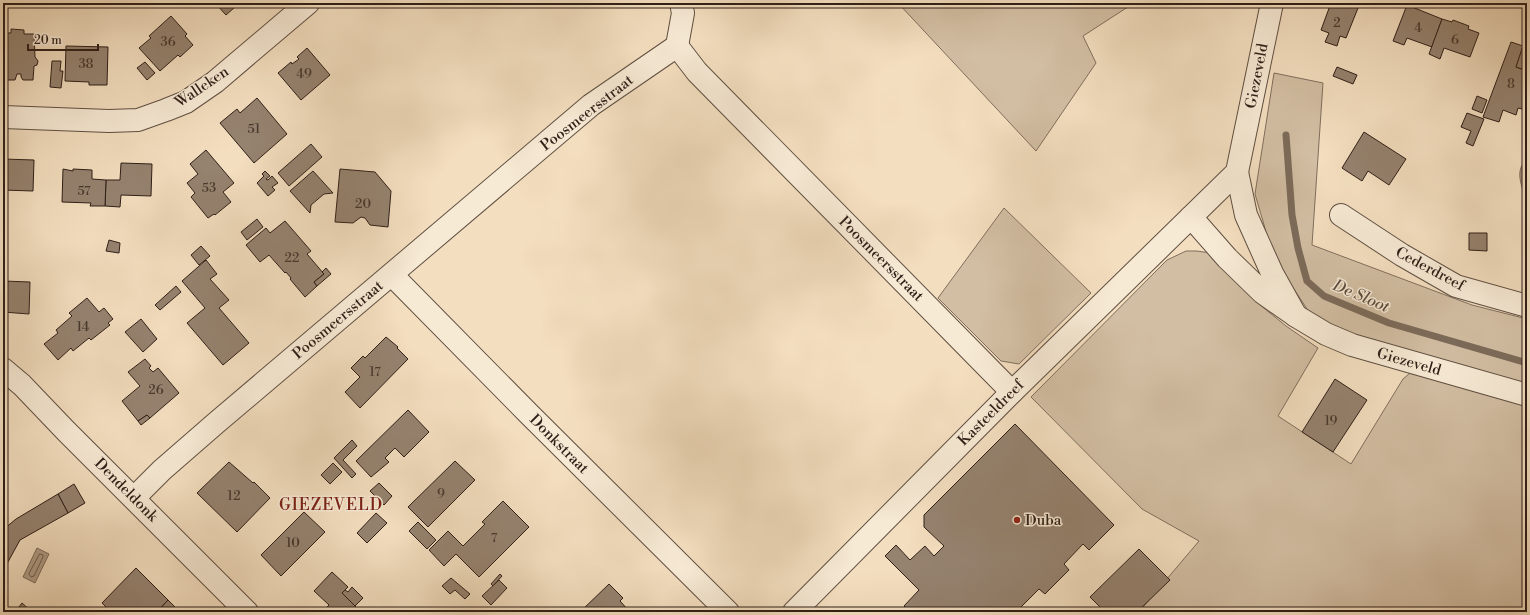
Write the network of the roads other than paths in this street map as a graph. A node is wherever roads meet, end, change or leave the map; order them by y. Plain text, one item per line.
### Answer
1 (308, 3) edge
2 (681, 3) edge
3 (1272, 3) edge
4 (677, 46) junction
5 (3, 117) edge
6 (1237, 172) junction
7 (1341, 215) dead end
8 (1191, 217) junction
9 (392, 275) junction
10 (1527, 306) edge
11 (1296, 316) junction
12 (3, 369) edge
13 (1012, 392) junction
14 (1527, 395) edge
15 (134, 498) junction
16 (247, 612) edge
17 (728, 612) edge
18 (794, 612) edge

1 - 5 street, Walleken
2 - 4 street
3 - 6 street, Giezeveld
4 - 9 street, Poosmeersstraat
4 - 13 street, Poosmeersstraat
6 - 8 street
6 - 11 street, Giezeveld
7 - 10 street, Cederdreef
8 - 11 street, Giezeveld
8 - 13 street, Kasteeldreef
9 - 15 street, Poosmeersstraat
9 - 17 street, Donkstraat
11 - 14 street, Giezeveld
12 - 15 street, Dendeldonk
13 - 18 street, Kasteeldreef
15 - 16 street, Dendeldonk

